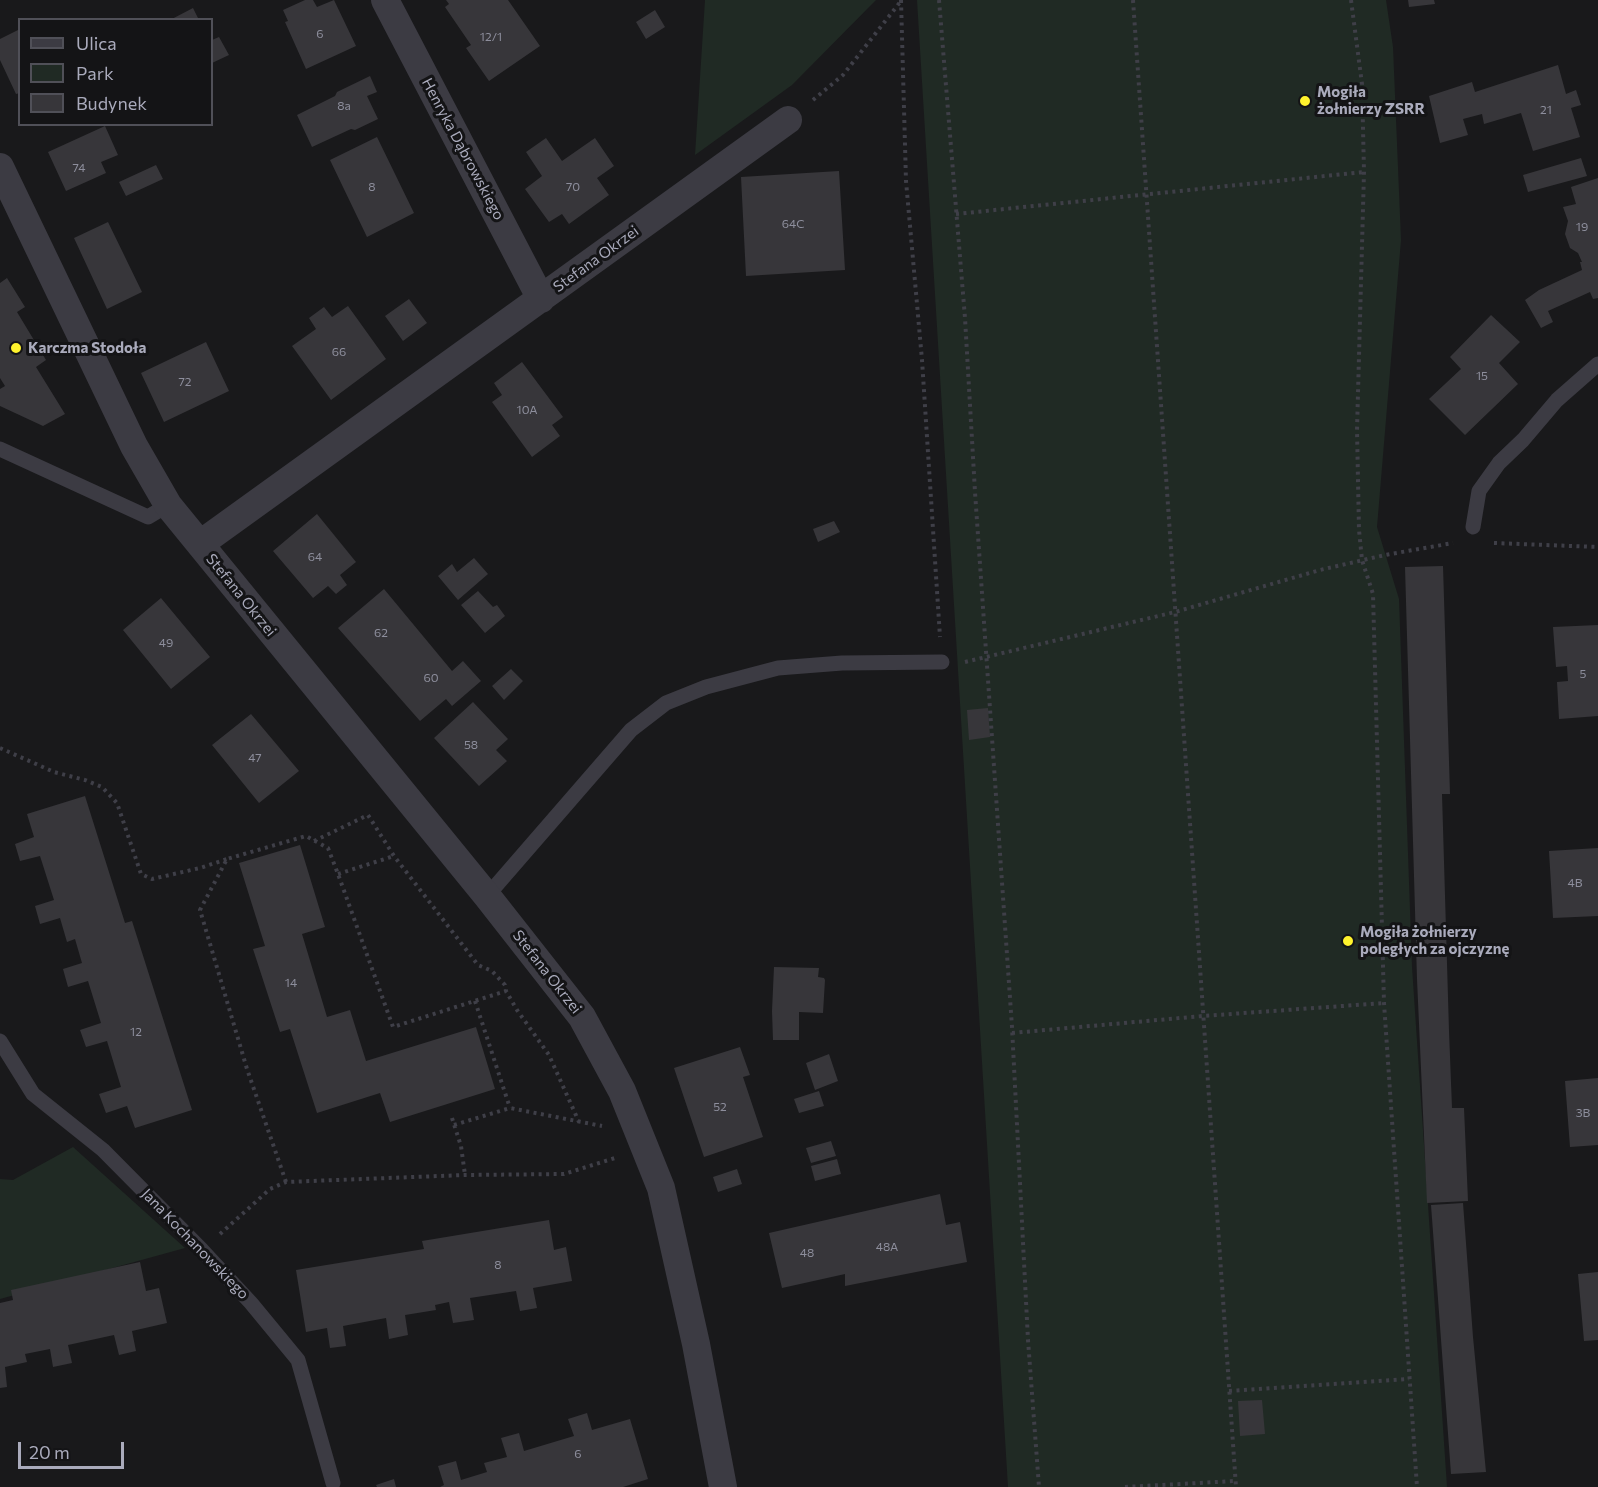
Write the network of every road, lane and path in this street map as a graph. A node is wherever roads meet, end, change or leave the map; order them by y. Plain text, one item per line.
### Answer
1 (385, 0) edge
2 (939, 0) edge
3 (1133, 0) edge
4 (1351, 0) edge
5 (788, 120) joint
6 (0, 167) edge
7 (1364, 172) junction
8 (1146, 195) junction
9 (956, 214) junction
10 (541, 299) junction
11 (1598, 364) edge
12 (0, 449) edge
13 (168, 505) junction
14 (1473, 527) dead end
15 (200, 544) junction
16 (1385, 555) dead end
17 (1362, 560) junction
18 (1174, 612) junction
19 (986, 656) junction
20 (942, 662) junction
21 (0, 748) edge
22 (314, 841) junction
23 (394, 856) junction
24 (227, 859) junction
25 (338, 874) junction
26 (487, 897) junction
27 (506, 991) junction
28 (475, 1001) junction
29 (1384, 1003) junction
30 (1203, 1016) junction
31 (1012, 1033) junction
32 (0, 1041) edge
33 (510, 1108) junction
34 (452, 1118) dead end
35 (579, 1122) junction
36 (454, 1125) junction
37 (609, 1127) dead end
38 (621, 1156) dead end
39 (465, 1175) junction
40 (286, 1182) junction
41 (202, 1250) junction
42 (1409, 1379) junction
43 (1229, 1391) junction
44 (1235, 1481) junction
45 (333, 1483) dead end
46 (723, 1487) edge
47 (1039, 1487) edge
48 (1125, 1487) edge
49 (1236, 1487) edge
50 (1417, 1487) edge

1 - 10 street, Henryka Dąbrowskiego
2 - 9 path
3 - 8 path
4 - 7 path
5 - 10 street, Stefana Okrzei
5 - 20 path
6 - 13 street, Stefana Okrzei
7 - 8 path
7 - 17 path
8 - 9 path
8 - 18 path
9 - 19 path
10 - 15 street, Stefana Okrzei
11 - 14 lane
12 - 13 lane
13 - 15 street, Stefana Okrzei
15 - 26 street, Stefana Okrzei
16 - 17 path
17 - 18 path
17 - 29 path
18 - 19 path
18 - 30 path
19 - 20 path
19 - 31 path
20 - 26 lane
21 - 24 path
22 - 23 path
22 - 24 path
22 - 25 path
23 - 25 path
23 - 27 path
24 - 40 path
25 - 28 path
26 - 46 street, Stefana Okrzei
27 - 28 path
27 - 35 path
28 - 33 path
29 - 30 path
29 - 42 path
30 - 31 path
30 - 43 path
31 - 47 path
32 - 41 lane, Jana Kochanowskiego
33 - 35 path
33 - 36 path
34 - 36 path
35 - 37 path
36 - 39 path
38 - 39 path
39 - 40 path
40 - 41 path
41 - 45 lane, Jana Kochanowskiego
42 - 43 path
42 - 50 path
43 - 44 path
44 - 48 path
44 - 49 path

